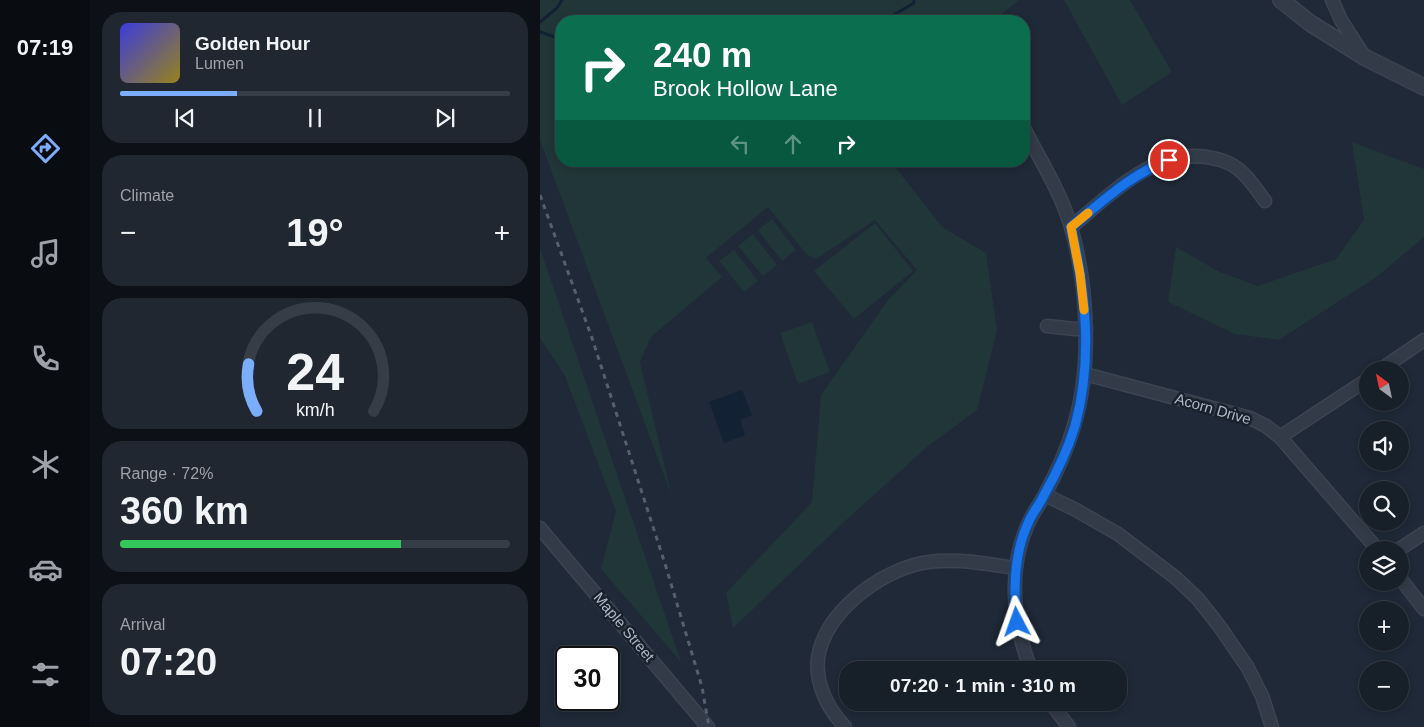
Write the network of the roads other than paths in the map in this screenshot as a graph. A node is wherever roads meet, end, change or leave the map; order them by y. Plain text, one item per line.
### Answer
1 (1281, 0) edge
2 (1332, 0) edge
3 (1366, 58) junction
4 (1424, 87) edge
5 (1030, 140) edge
6 (1265, 201) dead end
7 (1071, 227) junction
8 (1047, 326) dead end
9 (1086, 328) junction
10 (1424, 340) edge
11 (1393, 361) edge
12 (1085, 374) junction
13 (1359, 385) edge
14 (1280, 437) junction
15 (1045, 494) junction
16 (540, 528) edge
17 (1424, 532) edge
18 (1370, 541) edge
19 (1409, 542) edge
20 (1016, 568) junction
21 (1409, 590) edge
22 (1424, 609) edge
23 (1027, 661) edge
24 (1057, 711) edge
25 (708, 727) edge
26 (845, 727) edge
27 (1069, 727) edge
28 (1272, 727) edge

1 - 3 street
2 - 3 street
3 - 4 street
5 - 7 street
6 - 7 street
7 - 9 street
8 - 9 street
9 - 12 street
10 - 11 street
12 - 14 street, Acorn Drive
12 - 15 street
13 - 14 street
14 - 18 street, Acorn Drive
15 - 20 street
15 - 28 street
16 - 25 street, Maple Street
17 - 19 street
20 - 23 street
20 - 26 street
21 - 22 street
24 - 27 street

